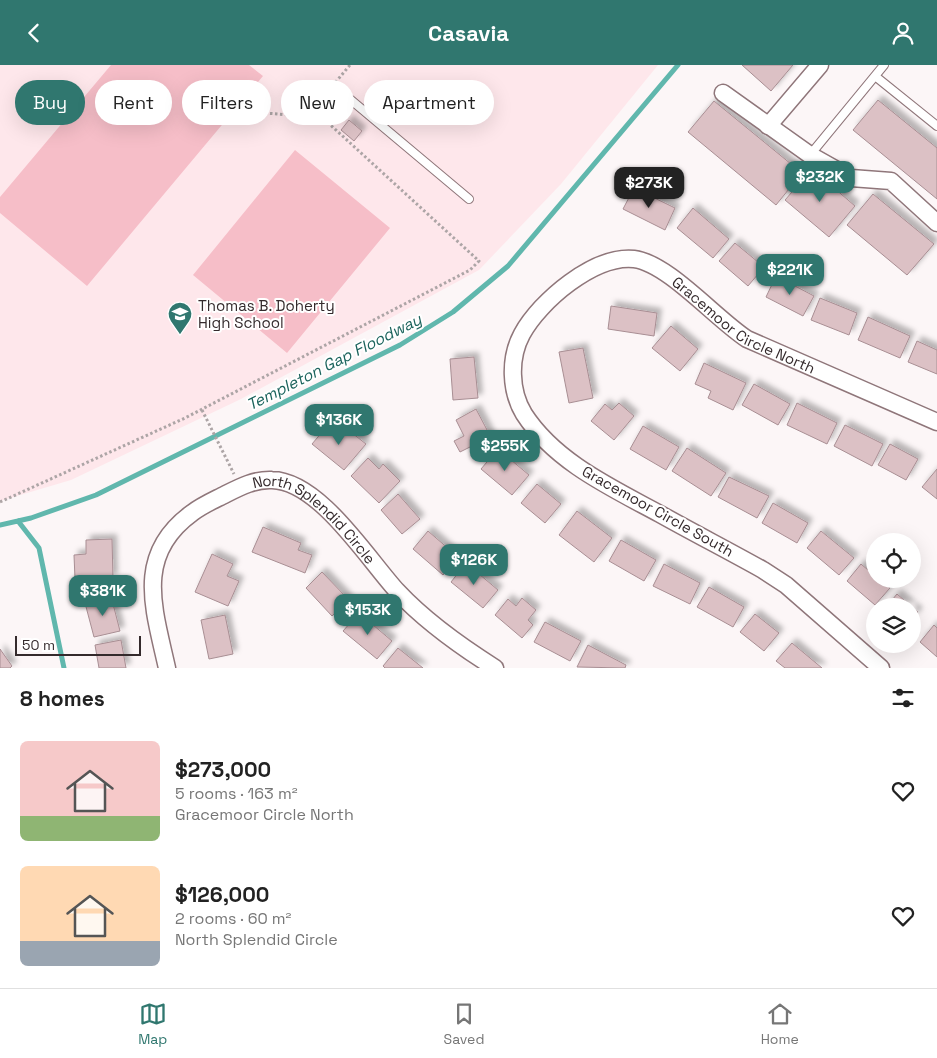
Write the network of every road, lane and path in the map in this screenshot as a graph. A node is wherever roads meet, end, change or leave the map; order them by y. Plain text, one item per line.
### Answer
1 (350, 65) edge
2 (820, 65) edge
3 (884, 65) edge
4 (875, 75) junction
5 (337, 80) edge
6 (723, 93) dead end
7 (354, 103) edge
8 (330, 125) edge
9 (937, 126) edge
10 (768, 127) junction
11 (810, 155) junction
12 (469, 199) dead end
13 (937, 223) edge
14 (557, 294) joint
15 (202, 410) junction
16 (937, 422) edge
17 (240, 487) junction
18 (0, 502) edge
19 (166, 668) edge
20 (495, 668) edge
21 (881, 668) edge

1 - 5 path
2 - 10 street
3 - 4 lane
4 - 9 lane
4 - 11 lane
6 - 10 street
7 - 12 lane
8 - 15 path
10 - 11 street
11 - 13 street
14 - 16 street, Gracemoor Circle North
14 - 21 street, Gracemoor Circle South
15 - 17 path
15 - 18 path
17 - 19 street, North Splendid Circle
17 - 20 street, North Splendid Circle

